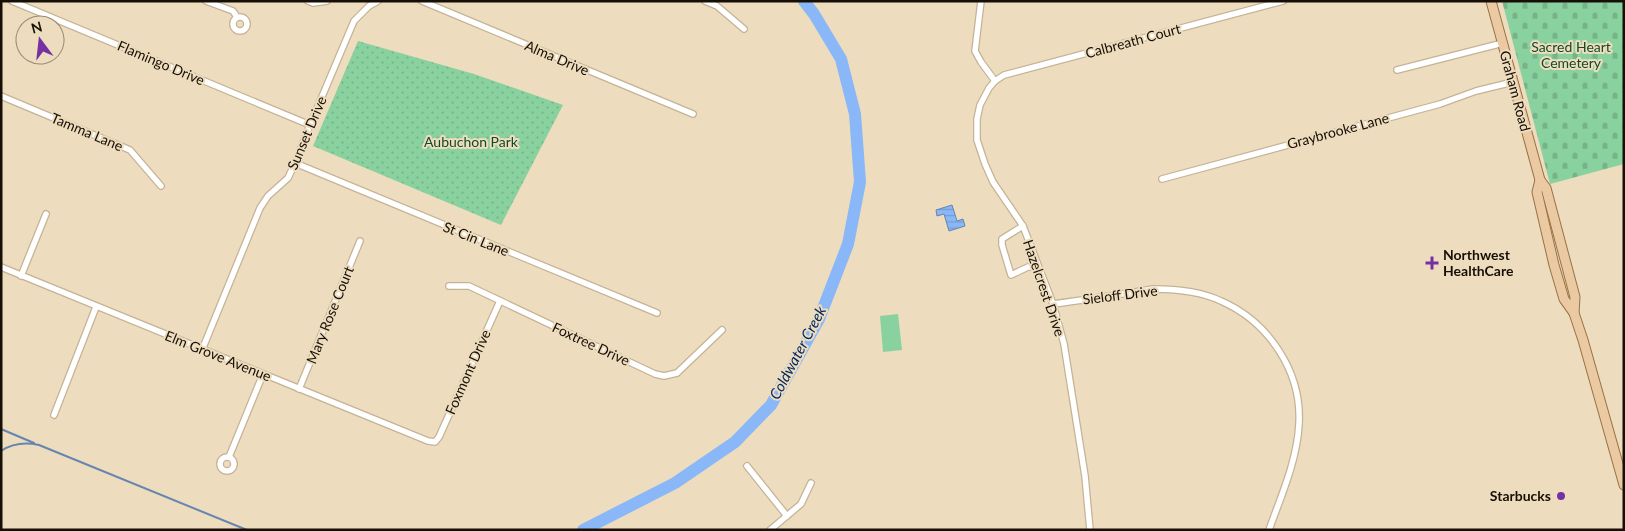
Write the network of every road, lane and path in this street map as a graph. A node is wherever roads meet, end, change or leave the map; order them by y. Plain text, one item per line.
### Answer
1 (12, 1) edge
2 (206, 1) edge
3 (308, 1) edge
4 (327, 1) edge
5 (378, 1) edge
6 (422, 1) edge
7 (705, 1) edge
8 (981, 1) edge
9 (1282, 1) edge
10 (1491, 1) edge
11 (237, 17) dead end
12 (744, 29) dead end
13 (1503, 43) junction
14 (1397, 70) dead end
15 (995, 81) junction
16 (1513, 82) junction
17 (989, 88) joint
18 (1, 96) edge
19 (693, 114) dead end
20 (310, 125) junction
21 (296, 163) junction
22 (1162, 179) dead end
23 (161, 186) dead end
24 (46, 214) dead end
25 (1023, 226) junction
26 (360, 241) dead end
27 (1038, 267) junction
28 (1, 268) edge
29 (21, 276) junction
30 (449, 286) dead end
31 (500, 301) junction
32 (1053, 304) junction
33 (96, 307) junction
34 (657, 313) dead end
35 (722, 330) dead end
36 (202, 350) junction
37 (263, 374) junction
38 (299, 388) junction
39 (54, 415) dead end
40 (435, 442) joint
41 (229, 457) dead end
42 (747, 466) dead end
43 (811, 483) dead end
44 (1624, 485) edge
45 (787, 516) junction
46 (770, 530) edge
47 (1090, 530) edge
48 (1269, 530) edge

1 - 20 street, Flamingo Drive
2 - 11 street
3 - 4 street
5 - 20 street, Sunset Drive
6 - 19 street, Alma Drive
7 - 12 street
8 - 15 street
9 - 15 street, Calbreath Court
10 - 13 main road, Graham Road
13 - 14 street
13 - 16 main road, Graham Road
15 - 17 street, Calbreath Court
16 - 22 street, Graybrooke Lane
16 - 44 main road, Graham Road
17 - 25 street, Hazelcrest Drive
18 - 23 street, Tamma Lane
20 - 21 street, Sunset Drive
21 - 34 street, St Cin Lane
21 - 36 street, Sunset Drive
24 - 29 street
25 - 27 street, Hazelcrest Drive
25 - 27 street
26 - 38 street, Mary Rose Court
27 - 32 street, Hazelcrest Drive
28 - 29 street, Elm Grove Avenue
29 - 33 street, Elm Grove Avenue
30 - 31 street, Foxtree Drive
31 - 35 street, Foxtree Drive
31 - 40 street, Foxmont Drive
32 - 47 street, Hazelcrest Drive
32 - 48 street, Sieloff Drive
33 - 36 street, Elm Grove Avenue
33 - 39 street
36 - 37 street, Elm Grove Avenue
37 - 38 street, Elm Grove Avenue
37 - 41 street
38 - 40 street, Elm Grove Avenue
42 - 45 street
43 - 45 street
45 - 46 street

